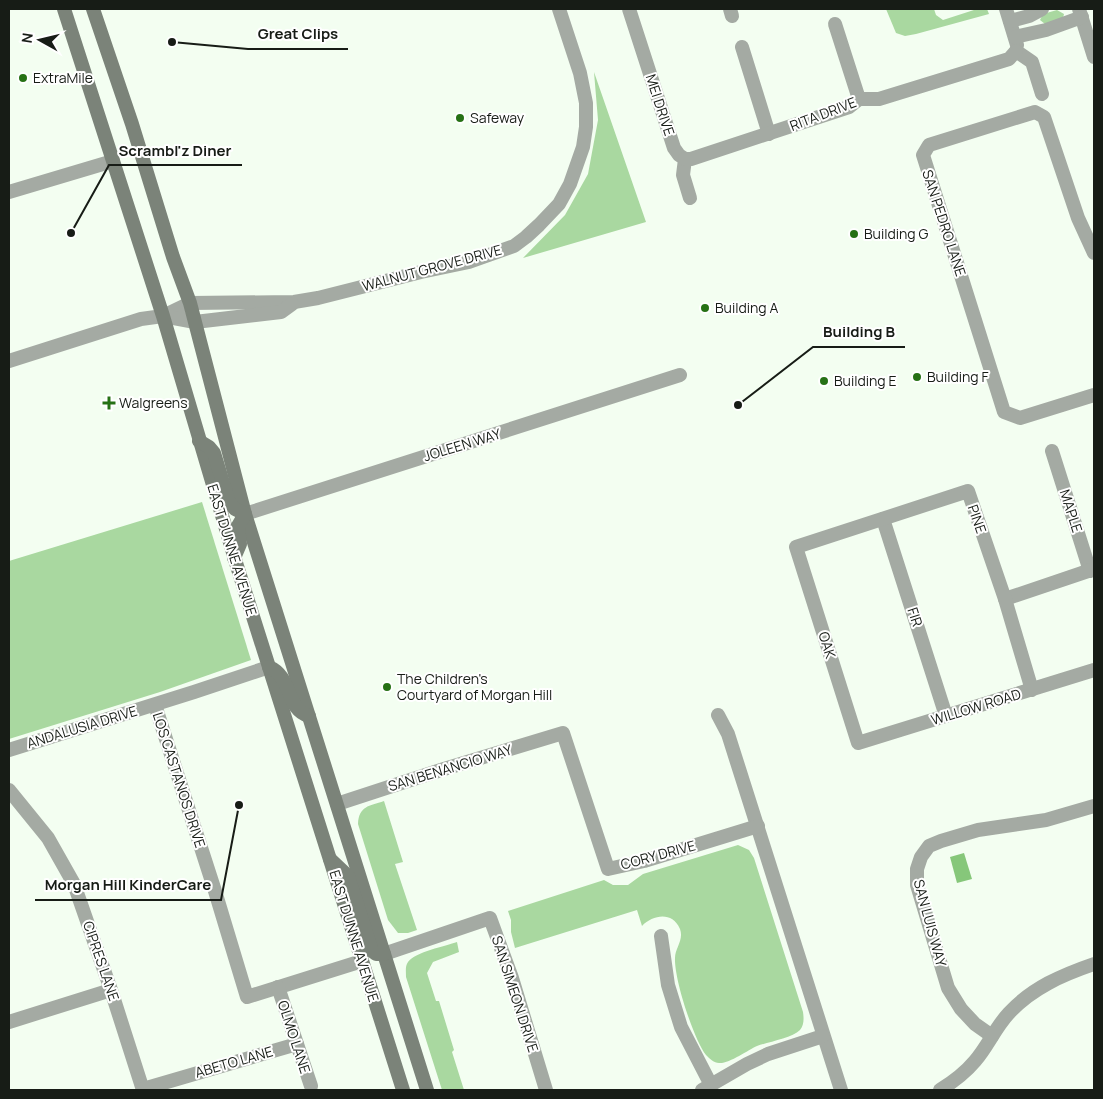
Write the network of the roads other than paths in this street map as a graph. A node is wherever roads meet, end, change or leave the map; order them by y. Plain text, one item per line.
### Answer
1 (64, 9) edge
2 (93, 9) edge
3 (559, 9) edge
4 (629, 9) edge
5 (1041, 9) edge
6 (1080, 11) edge
7 (1008, 15) edge
8 (835, 24) dead end
9 (1046, 30) junction
10 (1016, 44) junction
11 (742, 47) dead end
12 (1094, 57) edge
13 (1042, 94) dead end
14 (859, 99) junction
15 (769, 134) junction
16 (686, 158) junction
17 (113, 161) junction
18 (9, 192) edge
19 (690, 198) dead end
20 (1089, 227) edge
21 (1094, 253) edge
22 (294, 302) junction
23 (190, 303) junction
24 (163, 316) junction
25 (195, 322) junction
26 (9, 362) edge
27 (680, 376) dead end
28 (1094, 395) edge
29 (199, 441) junction
30 (1052, 451) dead end
31 (246, 514) junction
32 (883, 519) junction
33 (796, 547) joint
34 (234, 558) junction
35 (1092, 570) edge
36 (1005, 599) junction
37 (269, 667) junction
38 (1094, 670) edge
39 (1032, 690) junction
40 (155, 705) junction
41 (718, 715) dead end
42 (309, 716) junction
43 (946, 716) junction
44 (563, 733) joint
45 (858, 743) joint
46 (9, 750) edge
47 (9, 790) edge
48 (337, 804) junction
49 (1094, 806) edge
50 (758, 826) junction
51 (330, 859) junction
52 (661, 936) dead end
53 (384, 954) junction
54 (362, 961) junction
55 (1094, 964) edge
56 (278, 987) junction
57 (111, 990) junction
58 (9, 1022) edge
59 (823, 1036) junction
60 (992, 1036) junction
61 (297, 1044) junction
62 (311, 1086) dead end
63 (707, 1088) edge
64 (143, 1090) edge
65 (403, 1090) edge
66 (427, 1090) edge
67 (546, 1090) edge
68 (841, 1090) edge
69 (940, 1090) edge

1 - 17 main road, EAST DUNNE AVENUE
2 - 23 main road, EAST DUNNE AVENUE
3 - 22 street, WALNUT GROVE DRIVE
4 - 16 street, MEI DRIVE
5 - 7 street
5 - 9 street
6 - 9 street, RITA DRIVE
6 - 12 street
7 - 10 street
8 - 14 street
9 - 10 street, RITA DRIVE
10 - 13 street
10 - 14 street, RITA DRIVE
11 - 15 street
14 - 15 street, RITA DRIVE
15 - 16 street, RITA DRIVE
16 - 19 street
17 - 18 street
17 - 24 main road, EAST DUNNE AVENUE
20 - 21 street, SAN PEDRO LANE
20 - 28 street, SAN PEDRO LANE
22 - 23 street, WALNUT GROVE DRIVE
22 - 25 street, WALNUT GROVE DRIVE
23 - 24 street, WALNUT GROVE DRIVE
23 - 25 main road, EAST DUNNE AVENUE
24 - 25 street, WALNUT GROVE DRIVE
24 - 26 street, WALNUT GROVE DRIVE
24 - 29 main road, EAST DUNNE AVENUE
25 - 31 main road, EAST DUNNE AVENUE
27 - 31 street, JOLEEN WAY
29 - 31 main road
29 - 34 main road, EAST DUNNE AVENUE
30 - 35 street, MAPLE
31 - 34 main road
31 - 42 main road, EAST DUNNE AVENUE
32 - 33 street, PINE
32 - 36 street, PINE
32 - 43 street, FIR
33 - 45 street, OAK
34 - 37 main road, EAST DUNNE AVENUE
35 - 36 street
36 - 39 street, PINE
37 - 40 street, ANDALUSIA DRIVE
37 - 42 main road
37 - 51 main road, EAST DUNNE AVENUE
38 - 39 street, WILLOW ROAD
39 - 43 street, WILLOW ROAD
40 - 46 street, ANDALUSIA DRIVE
40 - 56 street, LOS CASTANOS DRIVE
41 - 50 street
42 - 48 main road, EAST DUNNE AVENUE
43 - 45 street, WILLOW ROAD
44 - 48 street, SAN BENANCIO WAY
44 - 50 street, CORY DRIVE
47 - 57 street, CIPRES LANE
48 - 53 main road, EAST DUNNE AVENUE
49 - 60 street, SAN LUIS WAY
50 - 59 street
51 - 53 main road
51 - 54 main road, EAST DUNNE AVENUE
52 - 63 street
53 - 66 main road, EAST DUNNE AVENUE
53 - 67 street, SAN SIMEON DRIVE
54 - 56 street, LOS CASTANOS DRIVE
54 - 65 main road, EAST DUNNE AVENUE
55 - 60 street
56 - 61 street, OLMO LANE
57 - 58 street
57 - 64 street, CIPRES LANE
59 - 63 street
59 - 68 street
60 - 69 street
61 - 62 street, OLMO LANE
61 - 64 street, ABETO LANE

